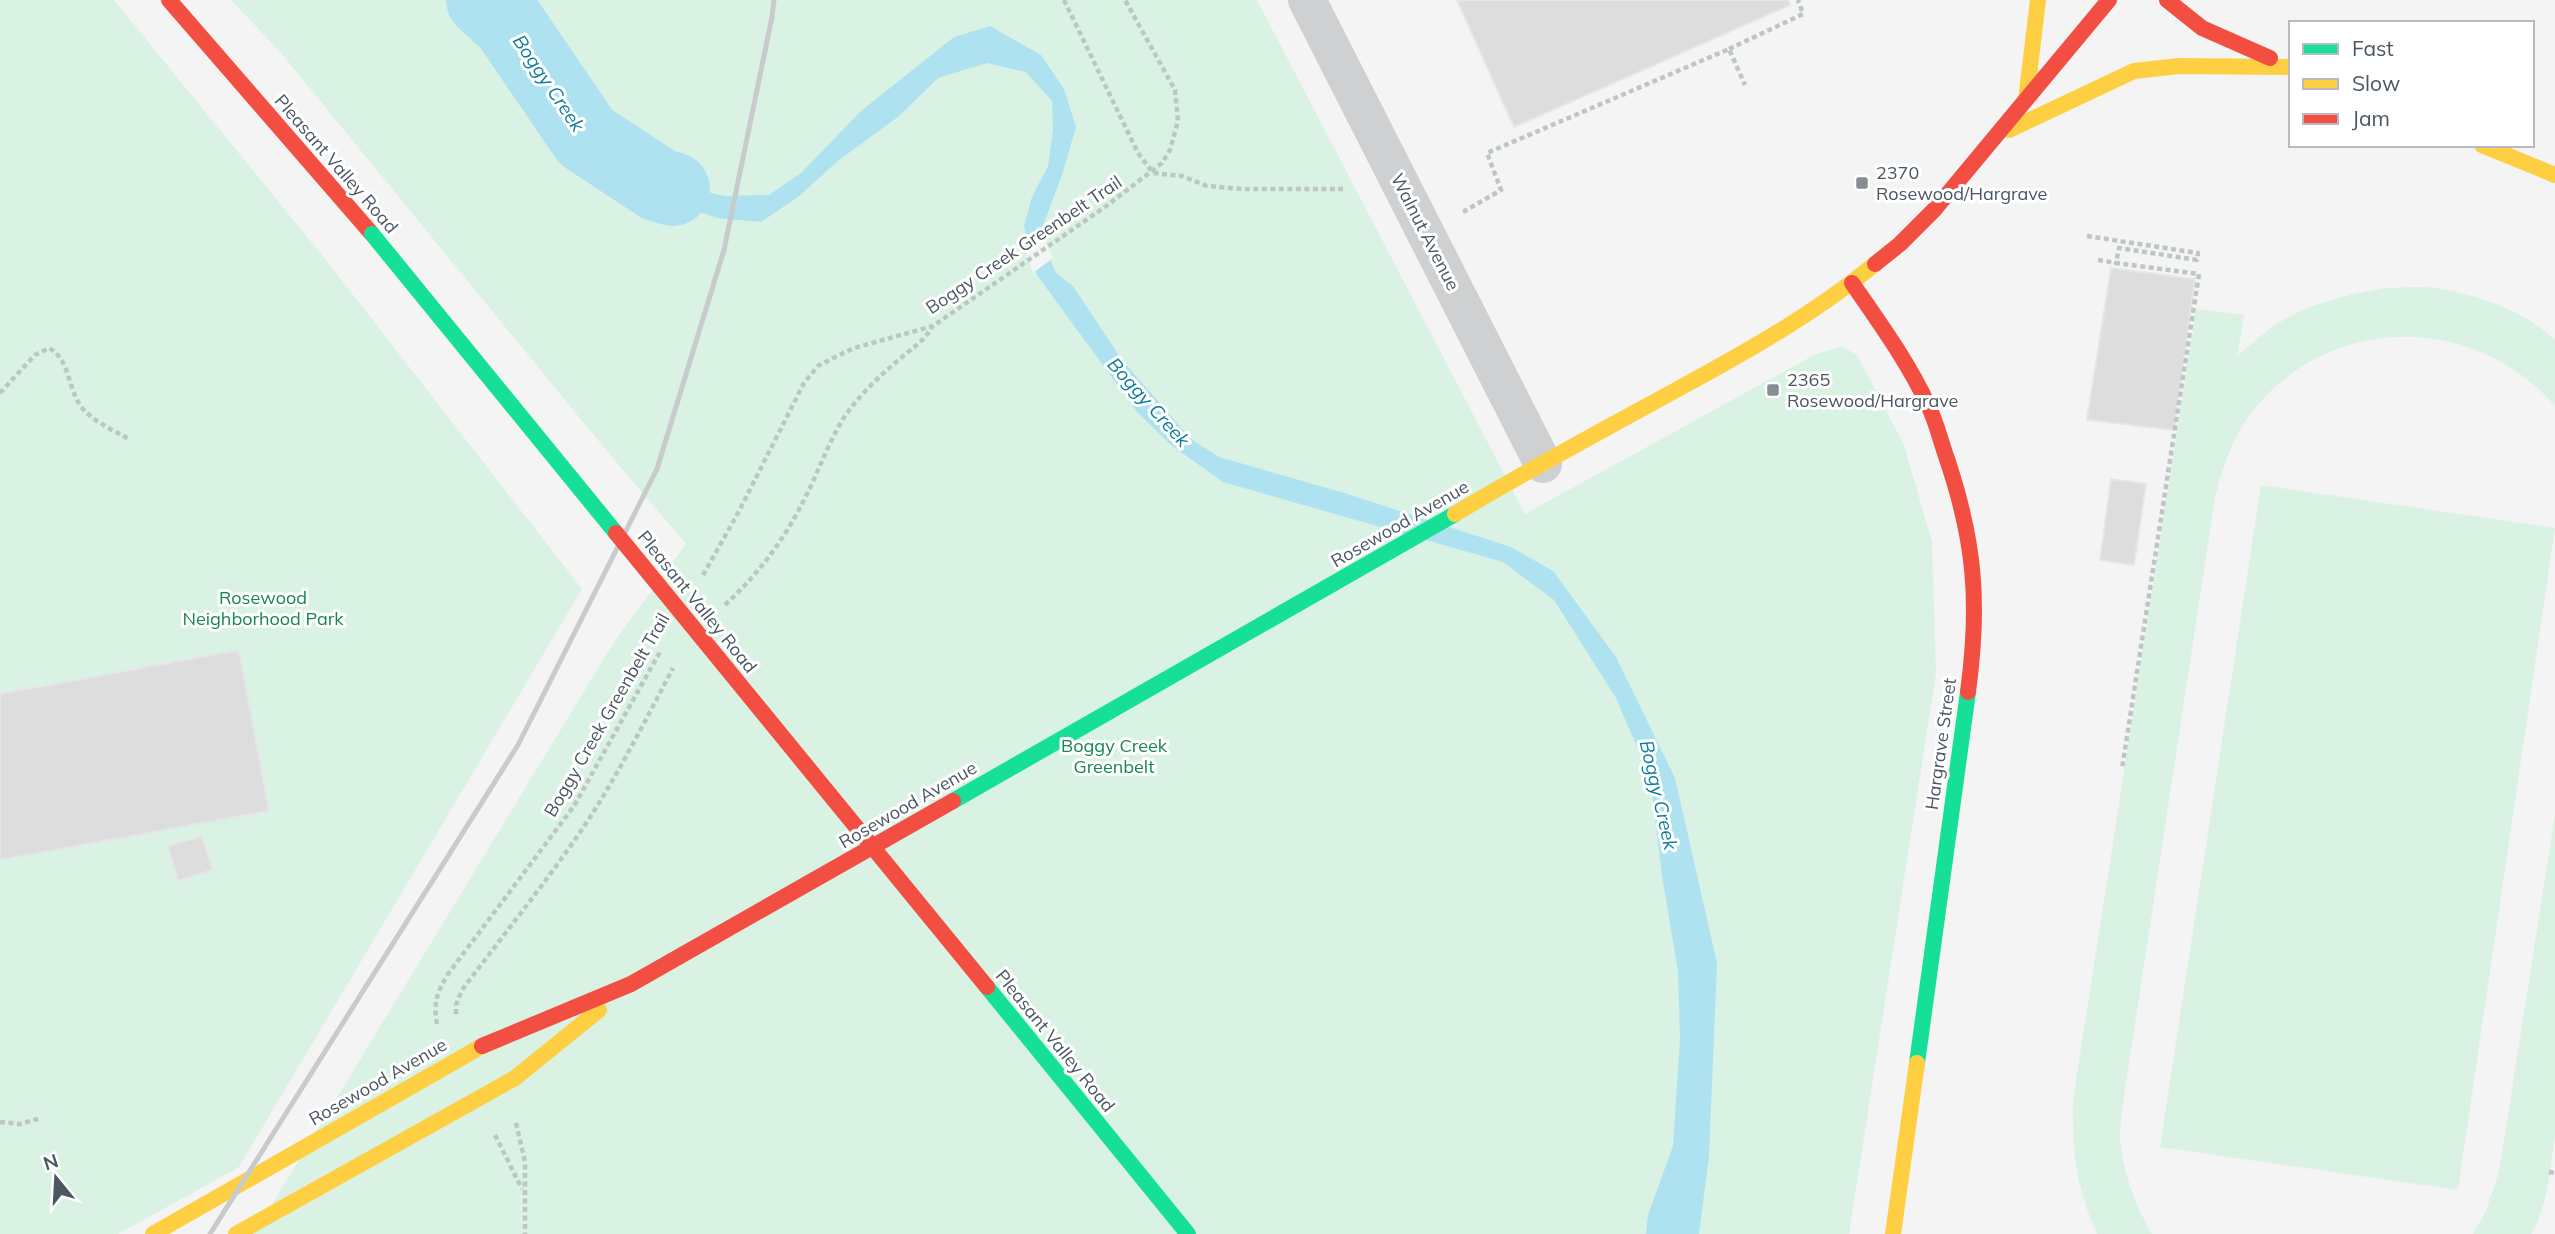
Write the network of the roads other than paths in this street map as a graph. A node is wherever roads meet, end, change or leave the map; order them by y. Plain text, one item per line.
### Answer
1 (169, 0) edge
2 (1307, 0) edge
3 (2038, 0) edge
4 (2109, 0) edge
5 (2167, 0) edge
6 (2289, 66) edge
7 (2289, 67) edge
8 (2026, 100) junction
9 (1997, 136) junction
10 (2487, 147) edge
11 (2555, 175) edge
12 (1852, 283) junction
13 (1543, 464) junction
14 (631, 984) junction
15 (153, 1234) edge
16 (236, 1234) edge
17 (1188, 1234) edge
18 (1893, 1234) edge

1 - 17 street, Pleasant Valley Road, bridge
2 - 13 street, Walnut Avenue
3 - 8 street
4 - 8 street, Rosewood Avenue
5 - 6 street
7 - 9 street
8 - 9 street, Rosewood Avenue
9 - 12 street, Rosewood Avenue
10 - 11 street
12 - 13 street, Rosewood Avenue
12 - 18 street, Hargrave Street
13 - 14 street, Rosewood Avenue
14 - 15 street, Rosewood Avenue
14 - 16 street, Rosewood Avenue

